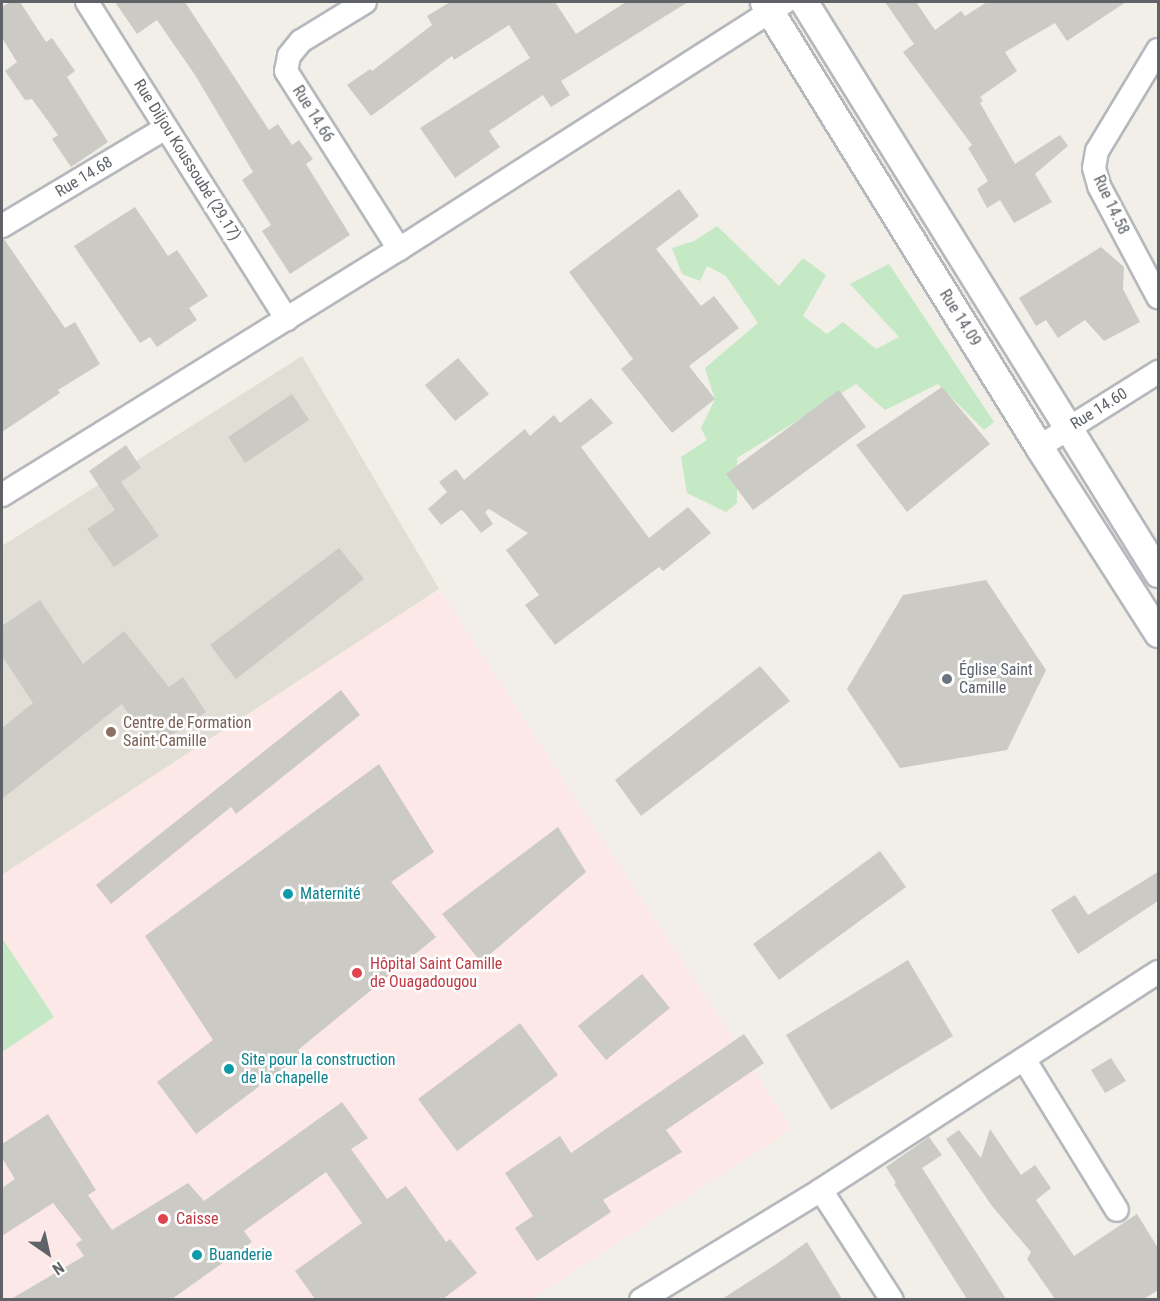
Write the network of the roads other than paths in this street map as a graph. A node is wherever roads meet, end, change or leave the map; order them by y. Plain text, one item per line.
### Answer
1 (87, 2) edge
2 (366, 2) edge
3 (804, 2) edge
4 (773, 5) edge
5 (1158, 50) edge
6 (166, 128) junction
7 (2, 226) edge
8 (399, 249) junction
9 (1158, 297) edge
10 (287, 319) junction
11 (1158, 372) edge
12 (1068, 428) junction
13 (1039, 447) junction
14 (2, 495) edge
15 (1158, 573) edge
16 (1158, 633) edge
17 (1158, 972) edge
18 (1024, 1059) junction
19 (821, 1190) junction
20 (1117, 1210) dead end
21 (641, 1299) edge
22 (892, 1299) edge

1 - 6 street, Rue Diljou Koussoubé (29.17)
2 - 8 street, Rue 14.66
3 - 12 street, Rue 14.09
4 - 8 street
4 - 13 street, Rue 14.09
5 - 9 street, Rue 14.58
6 - 7 street, Rue 14.68
6 - 10 street, Rue Diljou Koussoubé (29.17)
8 - 10 street
10 - 14 street
11 - 12 street, Rue 14.60
12 - 13 street, Rue 14.60
12 - 15 street, Rue 14.09
13 - 16 street, Rue 14.09
17 - 18 street
18 - 19 street
18 - 20 street
19 - 21 street
19 - 22 street

